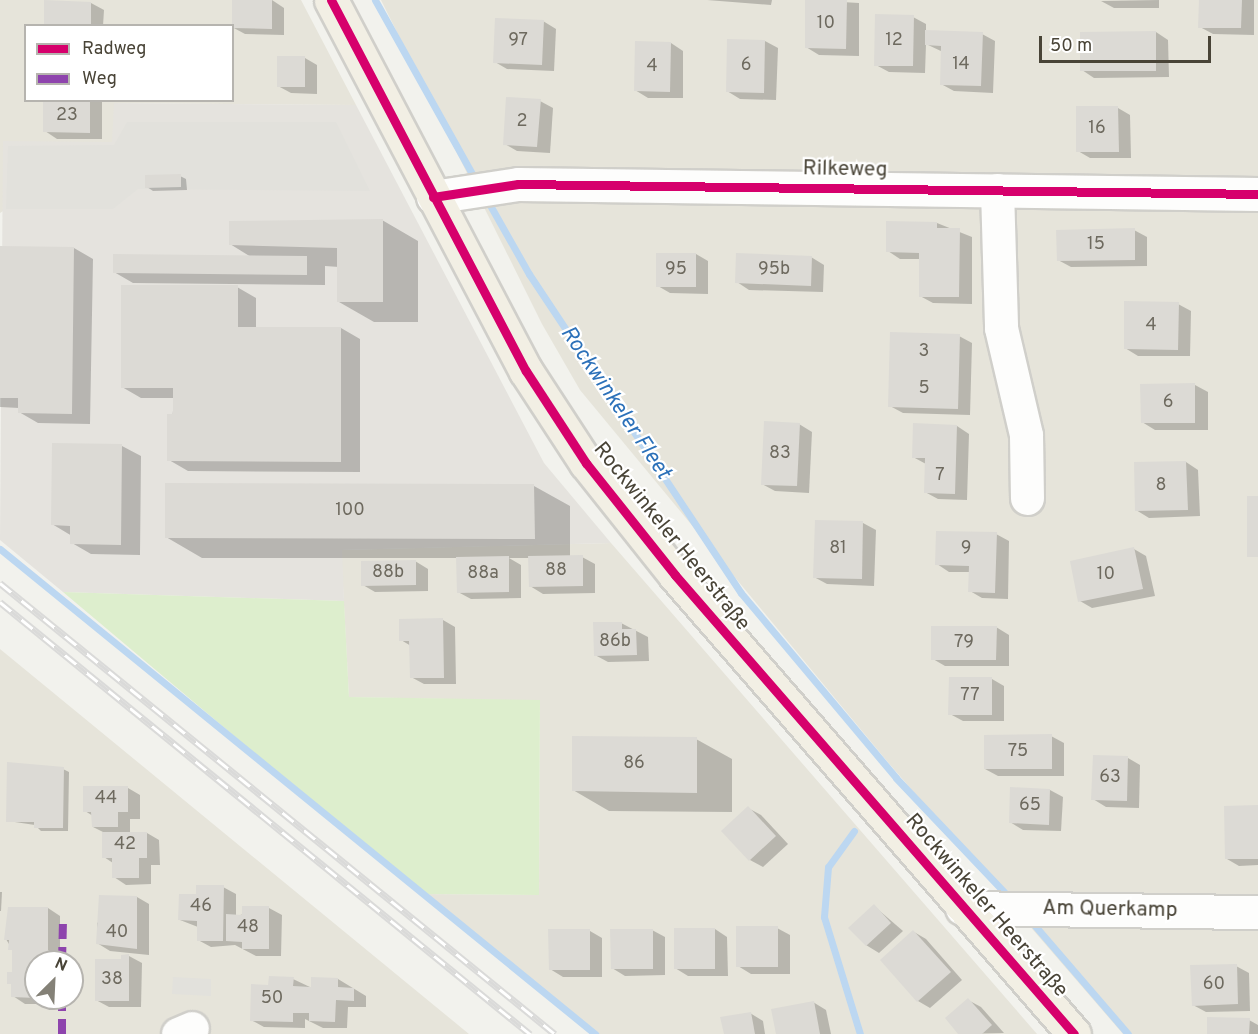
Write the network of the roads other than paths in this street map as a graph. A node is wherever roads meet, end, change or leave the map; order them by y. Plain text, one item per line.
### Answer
1 (331, 0) edge
2 (997, 190) junction
3 (447, 194) junction
4 (1258, 194) edge
5 (1026, 498) dead end
6 (962, 908) junction
7 (1258, 912) edge
8 (1074, 1034) edge

1 - 3 main road, Rockwinkeler Heerstraße
2 - 3 street, Rilkeweg
2 - 4 street, Rilkeweg
2 - 5 street
3 - 6 main road, Rockwinkeler Heerstraße
6 - 7 street, Am Querkamp
6 - 8 main road, Rockwinkeler Heerstraße

